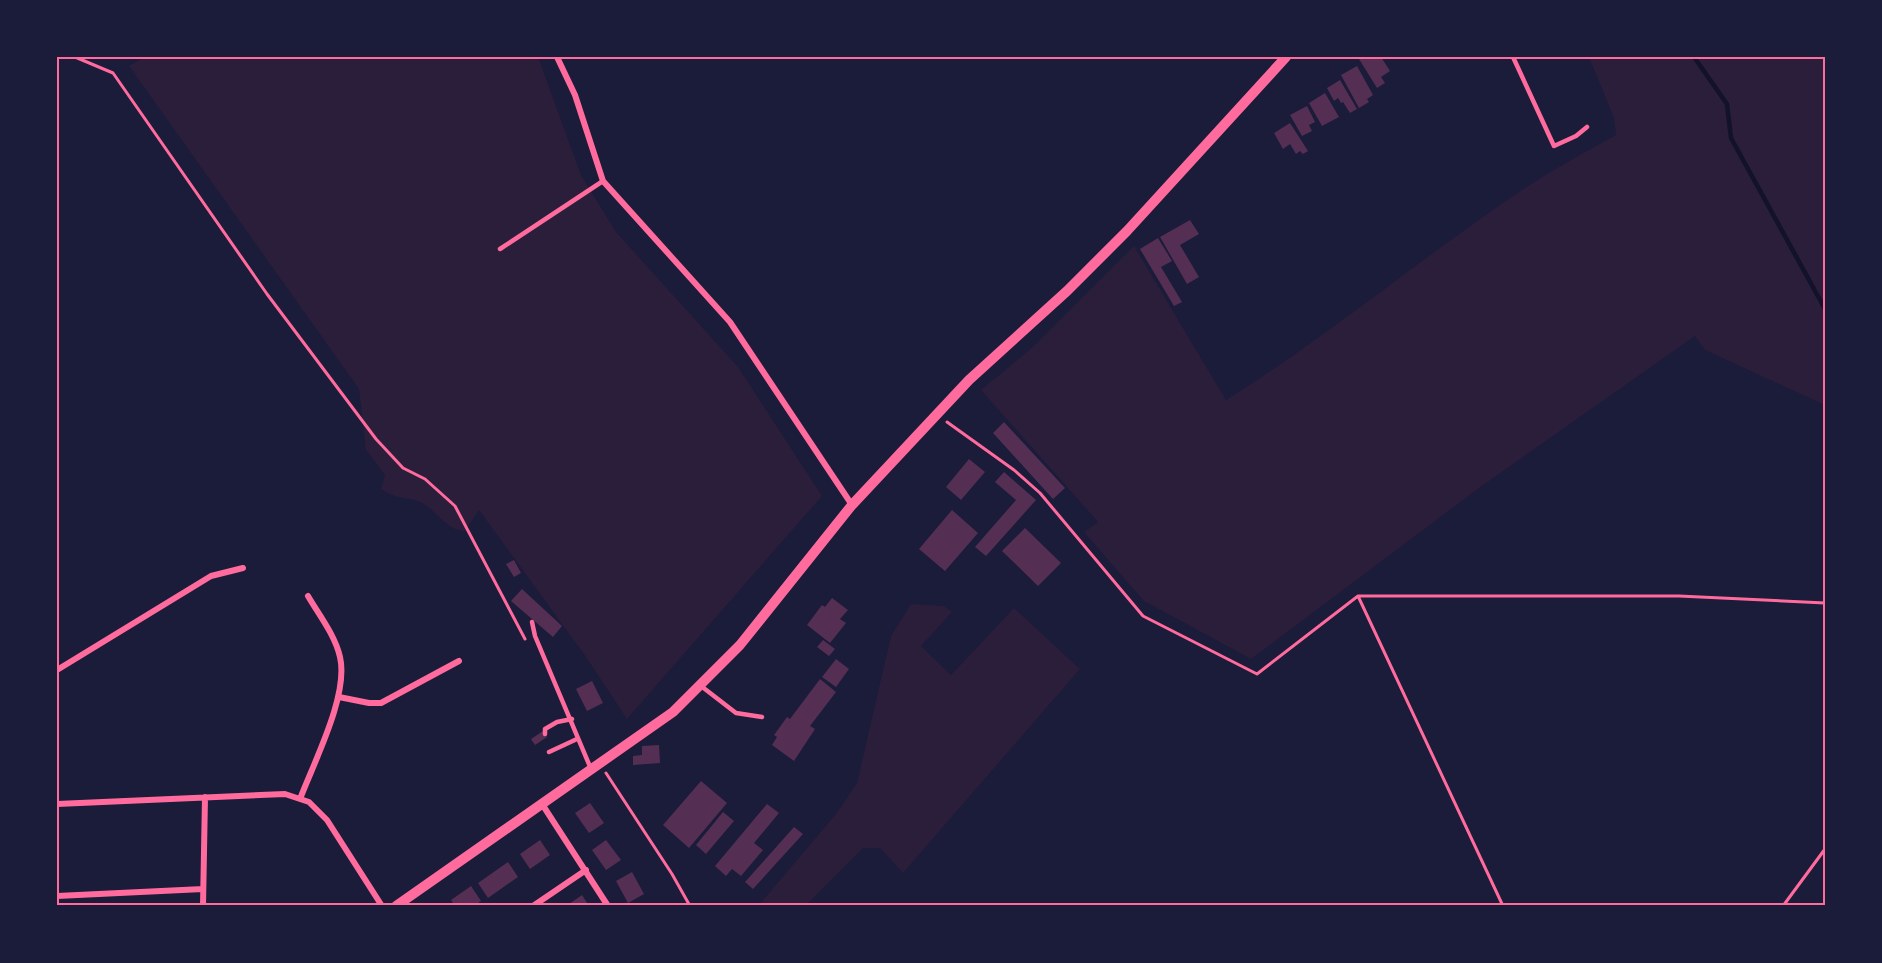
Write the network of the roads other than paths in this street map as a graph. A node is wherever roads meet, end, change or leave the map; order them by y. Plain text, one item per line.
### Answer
1 (557, 57) edge
2 (1286, 57) edge
3 (1513, 57) edge
4 (1587, 127) dead end
5 (603, 181) junction
6 (500, 249) dead end
7 (852, 505) junction
8 (243, 568) dead end
9 (308, 596) dead end
10 (531, 622) dead end
11 (459, 661) dead end
12 (57, 670) edge
13 (701, 686) junction
14 (339, 697) junction
15 (762, 717) dead end
16 (572, 719) junction
17 (544, 734) dead end
18 (577, 739) junction
19 (549, 752) dead end
20 (591, 769) junction
21 (205, 797) junction
22 (300, 799) junction
23 (57, 804) edge
24 (542, 804) junction
25 (586, 870) junction
26 (203, 890) junction
27 (57, 896) edge
28 (203, 906) edge
29 (382, 906) edge
30 (396, 906) edge
31 (533, 906) edge
32 (608, 906) edge

1 - 5 street
2 - 7 street
3 - 4 lane
5 - 6 lane
5 - 7 street
7 - 13 street
8 - 12 street
9 - 14 street
10 - 16 lane
11 - 14 street
13 - 15 lane
13 - 20 street
14 - 22 street
16 - 17 lane
16 - 18 lane
18 - 19 lane
18 - 20 lane
20 - 24 street
21 - 22 street
21 - 23 street
21 - 26 street
22 - 29 street
24 - 25 street
24 - 30 street
25 - 31 street
25 - 32 street
26 - 27 street
26 - 28 street

